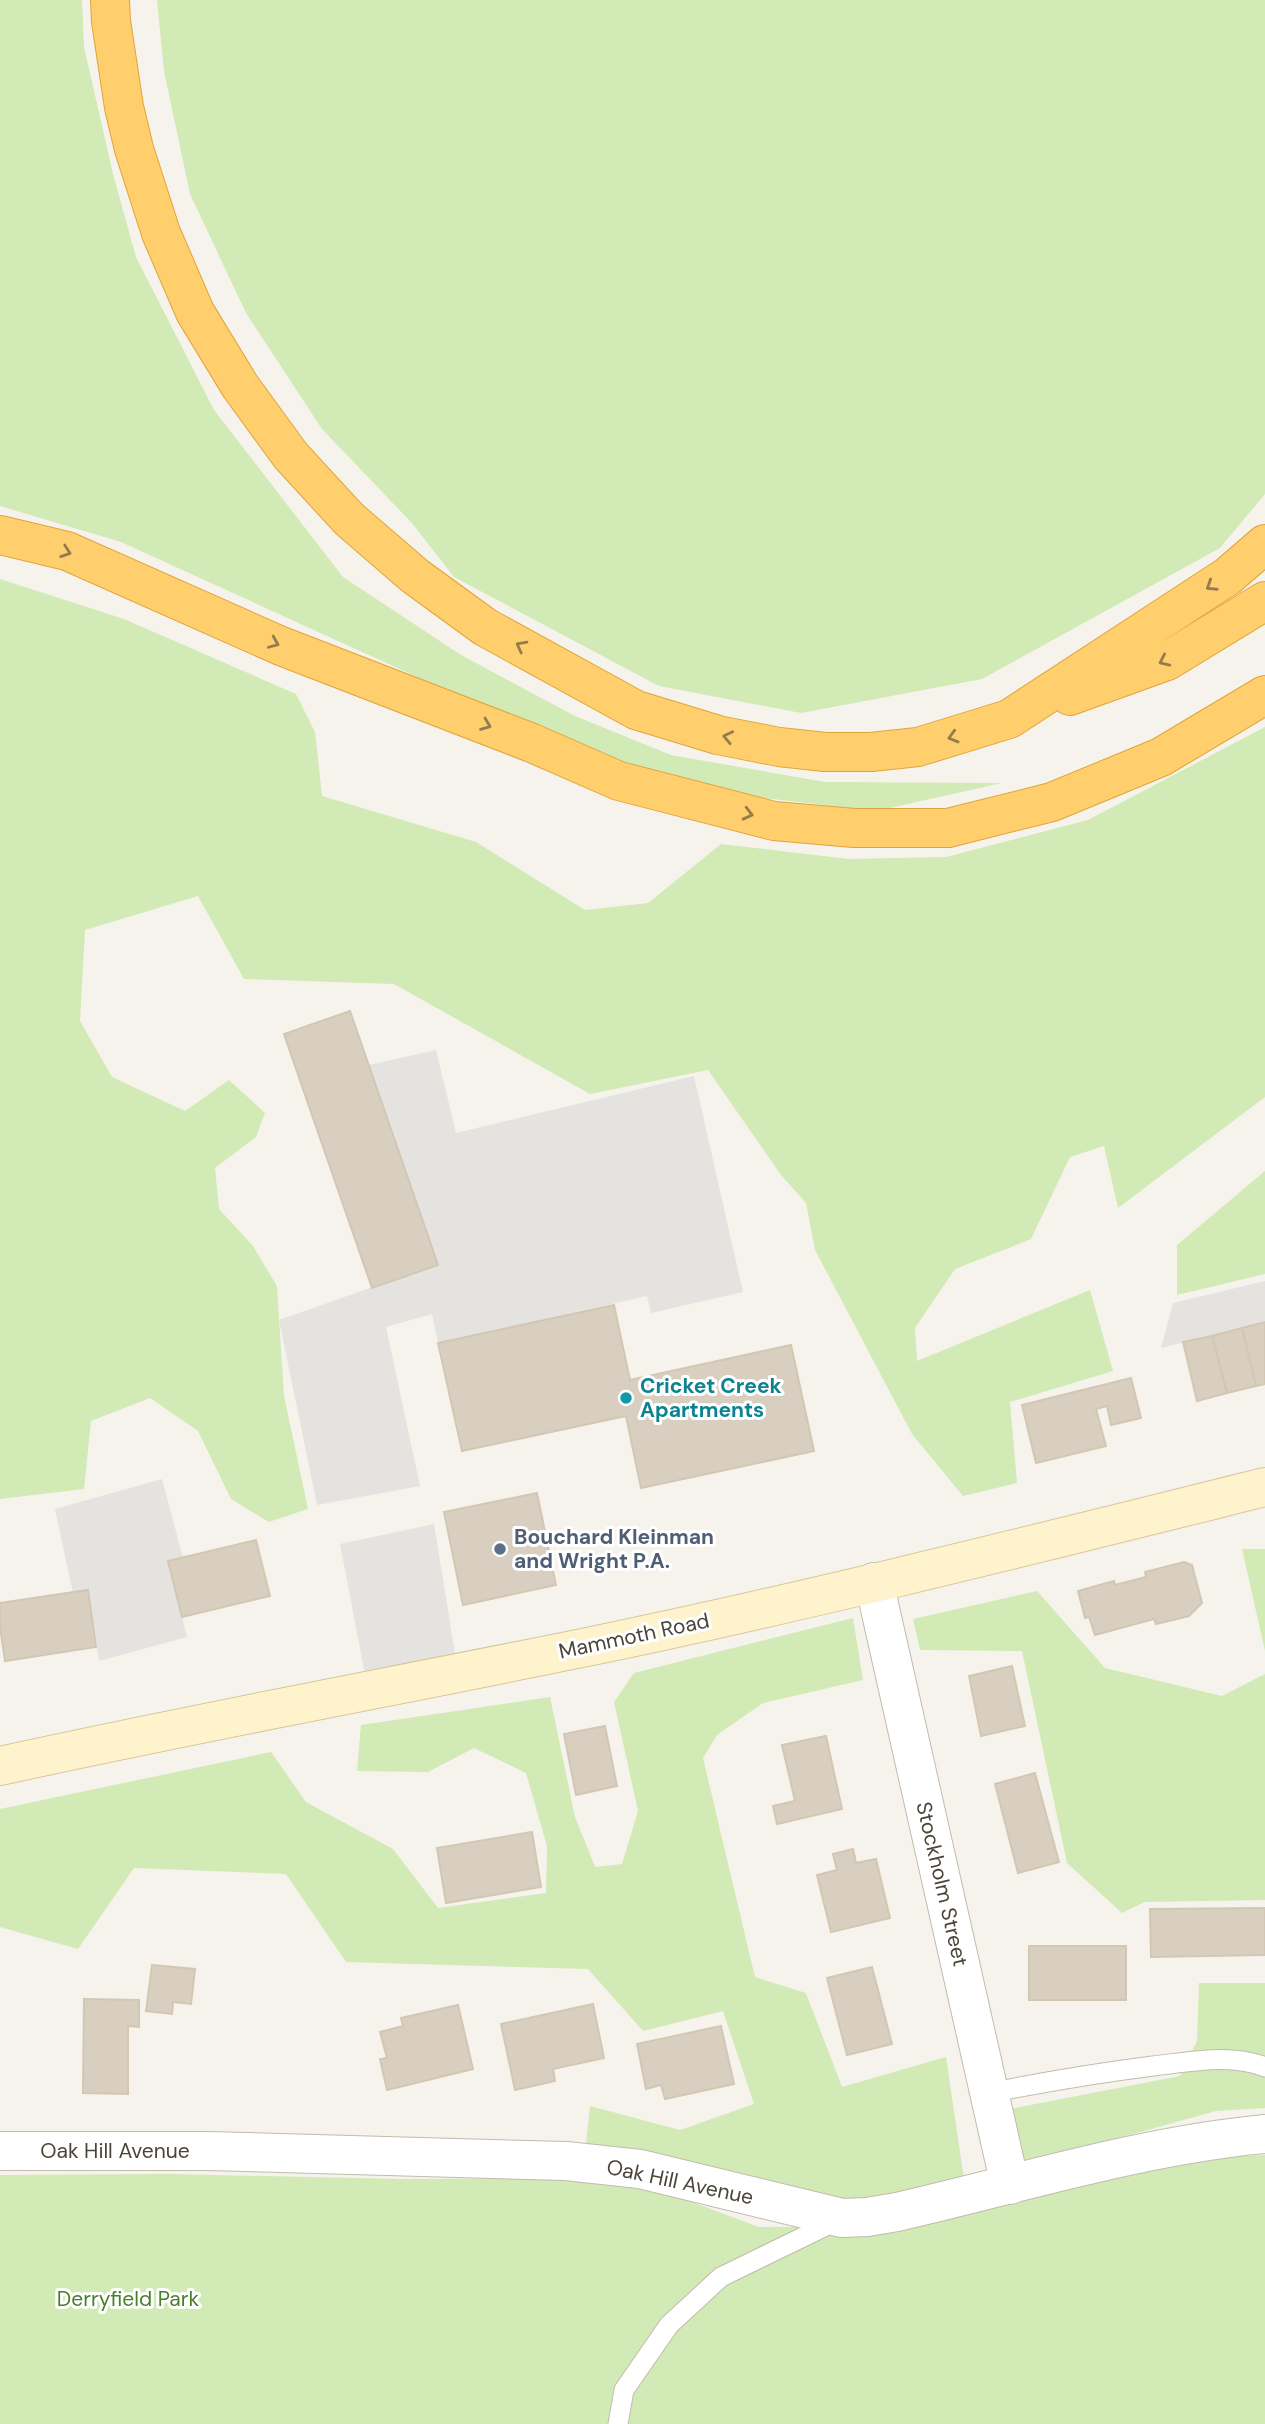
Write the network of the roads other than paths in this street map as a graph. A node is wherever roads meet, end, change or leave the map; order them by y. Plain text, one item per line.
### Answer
1 (110, 0) edge
2 (0, 535) edge
3 (1265, 544) edge
4 (1265, 601) edge
5 (1265, 695) edge
6 (1009, 719) junction
7 (1265, 1487) edge
8 (874, 1582) junction
9 (0, 1766) edge
10 (1265, 2067) edge
11 (989, 2093) junction
12 (1265, 2134) edge
13 (0, 2151) edge
14 (1010, 2185) junction
15 (842, 2218) junction
16 (618, 2424) edge

6 -> 1 highway
2 -> 5 highway
3 -> 6 highway
4 -> 6 highway
7 - 8 main road, Mammoth Road
8 - 9 main road, Mammoth Road
8 - 11 street, Stockholm Street
10 - 11 lane
11 - 14 street, Stockholm Street
12 - 14 street, Oak Hill Avenue
13 - 15 street, Oak Hill Avenue
14 - 15 street, Oak Hill Avenue
15 - 16 lane

